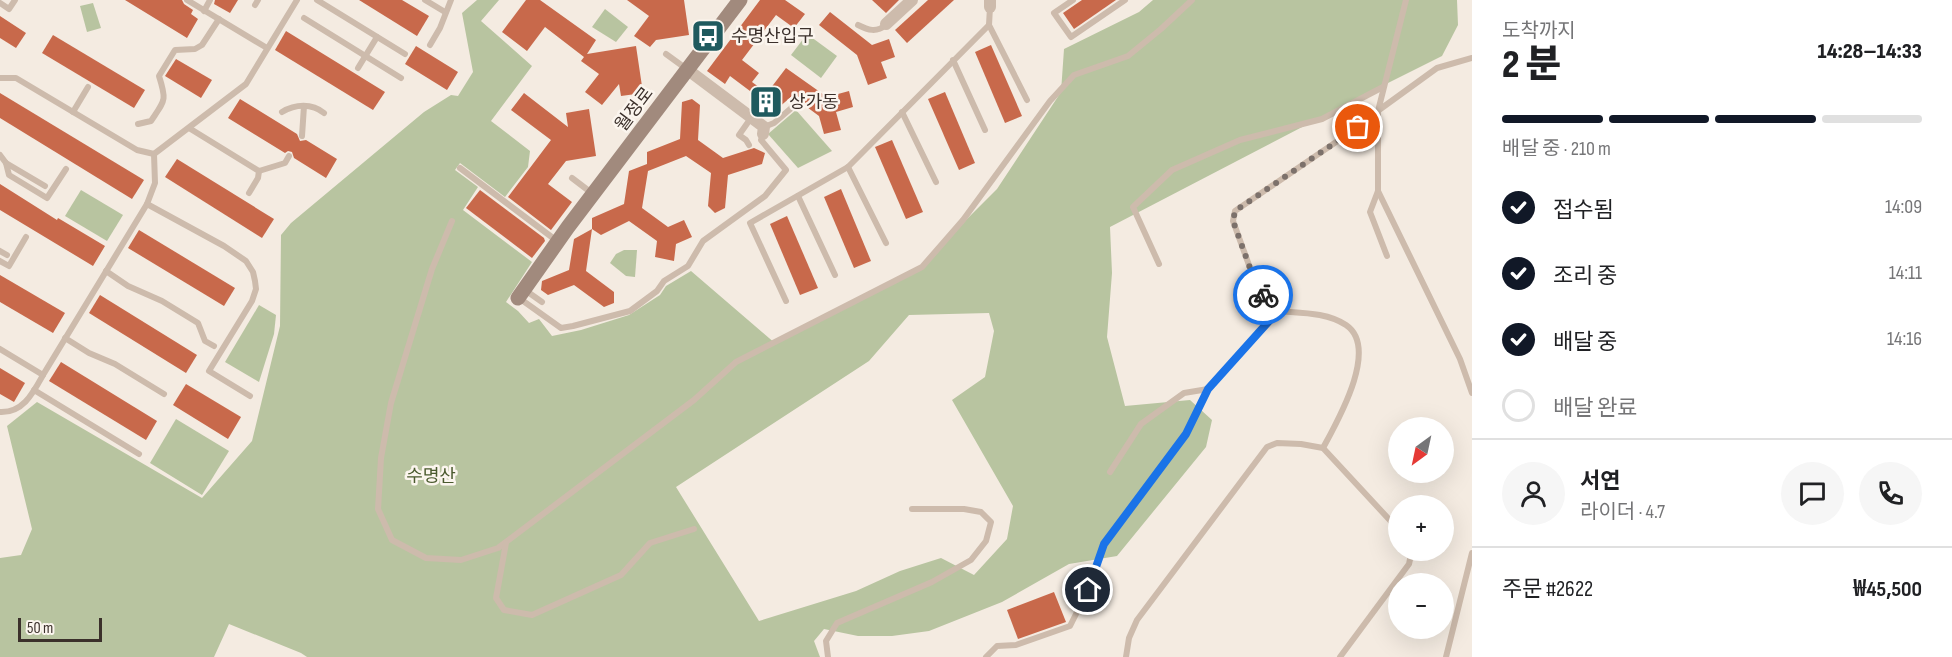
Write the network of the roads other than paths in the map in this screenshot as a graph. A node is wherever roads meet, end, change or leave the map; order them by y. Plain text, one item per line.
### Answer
1 (15, 0) edge
2 (187, 0) edge
3 (210, 0) edge
4 (297, 0) edge
5 (317, 0) edge
6 (425, 0) edge
7 (451, 0) edge
8 (740, 0) edge
9 (1073, 0) edge
10 (1125, 0) edge
11 (1192, 0) edge
12 (1406, 0) edge
13 (909, 1) edge
14 (0, 3) edge
15 (990, 3) edge
16 (204, 11) junction
17 (445, 12) junction
18 (304, 18) dead end
19 (219, 19) junction
20 (886, 24) joint
21 (858, 25) dead end
22 (989, 25) junction
23 (377, 37) junction
24 (429, 45) dead end
25 (267, 48) junction
26 (405, 54) dead end
27 (666, 54) dead end
28 (365, 56) junction
29 (1472, 58) edge
30 (953, 60) junction
31 (358, 68) dead end
32 (688, 70) junction
33 (0, 78) edge
34 (401, 78) dead end
35 (88, 87) dead end
36 (1383, 87) junction
37 (1027, 100) dead end
38 (796, 104) dead end
39 (304, 106) junction
40 (1378, 111) junction
41 (73, 112) junction
42 (282, 112) dead end
43 (902, 112) junction
44 (324, 113) dead end
45 (751, 117) junction
46 (138, 124) dead end
47 (189, 128) junction
48 (985, 130) dead end
49 (763, 131) junction
50 (302, 136) dead end
51 (748, 145) dead end
52 (154, 154) junction
53 (0, 155) edge
54 (289, 156) dead end
55 (6, 163) junction
56 (848, 167) junction
57 (460, 168) dead end
58 (66, 169) dead end
59 (259, 171) junction
60 (572, 178) dead end
61 (936, 182) dead end
62 (45, 186) dead end
63 (1378, 191) junction
64 (249, 193) dead end
65 (593, 194) junction
66 (798, 196) junction
67 (147, 204) junction
68 (452, 221) dead end
69 (26, 237) dead end
70 (558, 242) junction
71 (886, 243) dead end
72 (0, 251) edge
73 (7, 255) dead end
74 (1387, 256) dead end
75 (0, 261) edge
76 (1160, 264) dead end
77 (106, 271) junction
78 (835, 275) dead end
79 (521, 294) junction
80 (786, 301) dead end
81 (542, 302) dead end
82 (1278, 311) junction
83 (65, 338) junction
84 (214, 346) dead end
85 (0, 349) edge
86 (43, 375) junction
87 (1208, 389) junction
88 (34, 390) junction
89 (164, 393) dead end
90 (1472, 393) edge
91 (249, 396) dead end
92 (0, 412) edge
93 (1323, 448) junction
94 (139, 454) dead end
95 (1110, 471) dead end
96 (912, 509) dead end
97 (1388, 518) edge
98 (694, 529) dead end
99 (506, 542) junction
100 (1472, 553) edge
101 (1410, 561) edge
102 (828, 657) edge
103 (986, 657) edge
104 (1126, 657) edge
105 (1340, 657) edge
106 (1446, 657) edge

1 - 14 lane
2 - 16 lane
3 - 16 lane
4 - 25 lane
5 - 23 lane
6 - 17 lane
7 - 17 lane
8 - 32 street, 월정로
9 - 10 lane
11 - 99 lane
12 - 36 lane
13 - 20 street
15 - 22 lane
16 - 19 lane
17 - 24 lane
18 - 28 lane
19 - 25 lane
19 - 46 lane
20 - 21 lane
22 - 30 lane
22 - 37 lane
23 - 26 lane
23 - 28 lane
25 - 47 lane
27 - 32 lane
28 - 31 lane
28 - 34 lane
29 - 40 lane
30 - 43 lane
30 - 48 lane
32 - 45 street
32 - 65 street, 월정로
33 - 41 lane
35 - 41 lane
36 - 40 lane
36 - 76 lane
38 - 49 lane
39 - 42 lane
39 - 44 lane
39 - 50 lane
40 - 63 lane
40 - 82 lane
41 - 52 lane
43 - 56 lane
43 - 61 lane
45 - 49 street
45 - 51 lane
47 - 52 lane
47 - 59 lane
49 - 79 lane
52 - 67 lane
53 - 55 lane
54 - 59 lane
55 - 58 lane
55 - 62 lane
56 - 66 lane
56 - 71 lane
57 - 70 lane
59 - 64 lane
60 - 65 lane
63 - 74 lane
63 - 90 lane
65 - 70 street, 월정로
66 - 78 lane
66 - 80 lane
67 - 77 lane
67 - 91 lane
68 - 99 lane
69 - 75 lane
70 - 79 street, 월정로
72 - 73 lane
77 - 83 lane
77 - 84 lane
79 - 81 lane
82 - 87 lane
82 - 93 lane
83 - 86 lane
83 - 89 lane
85 - 86 lane
86 - 88 lane
87 - 95 lane
87 - 103 lane
88 - 92 lane
88 - 94 lane
93 - 97 lane
93 - 104 lane
96 - 102 lane
98 - 99 lane
100 - 106 lane
101 - 105 lane

